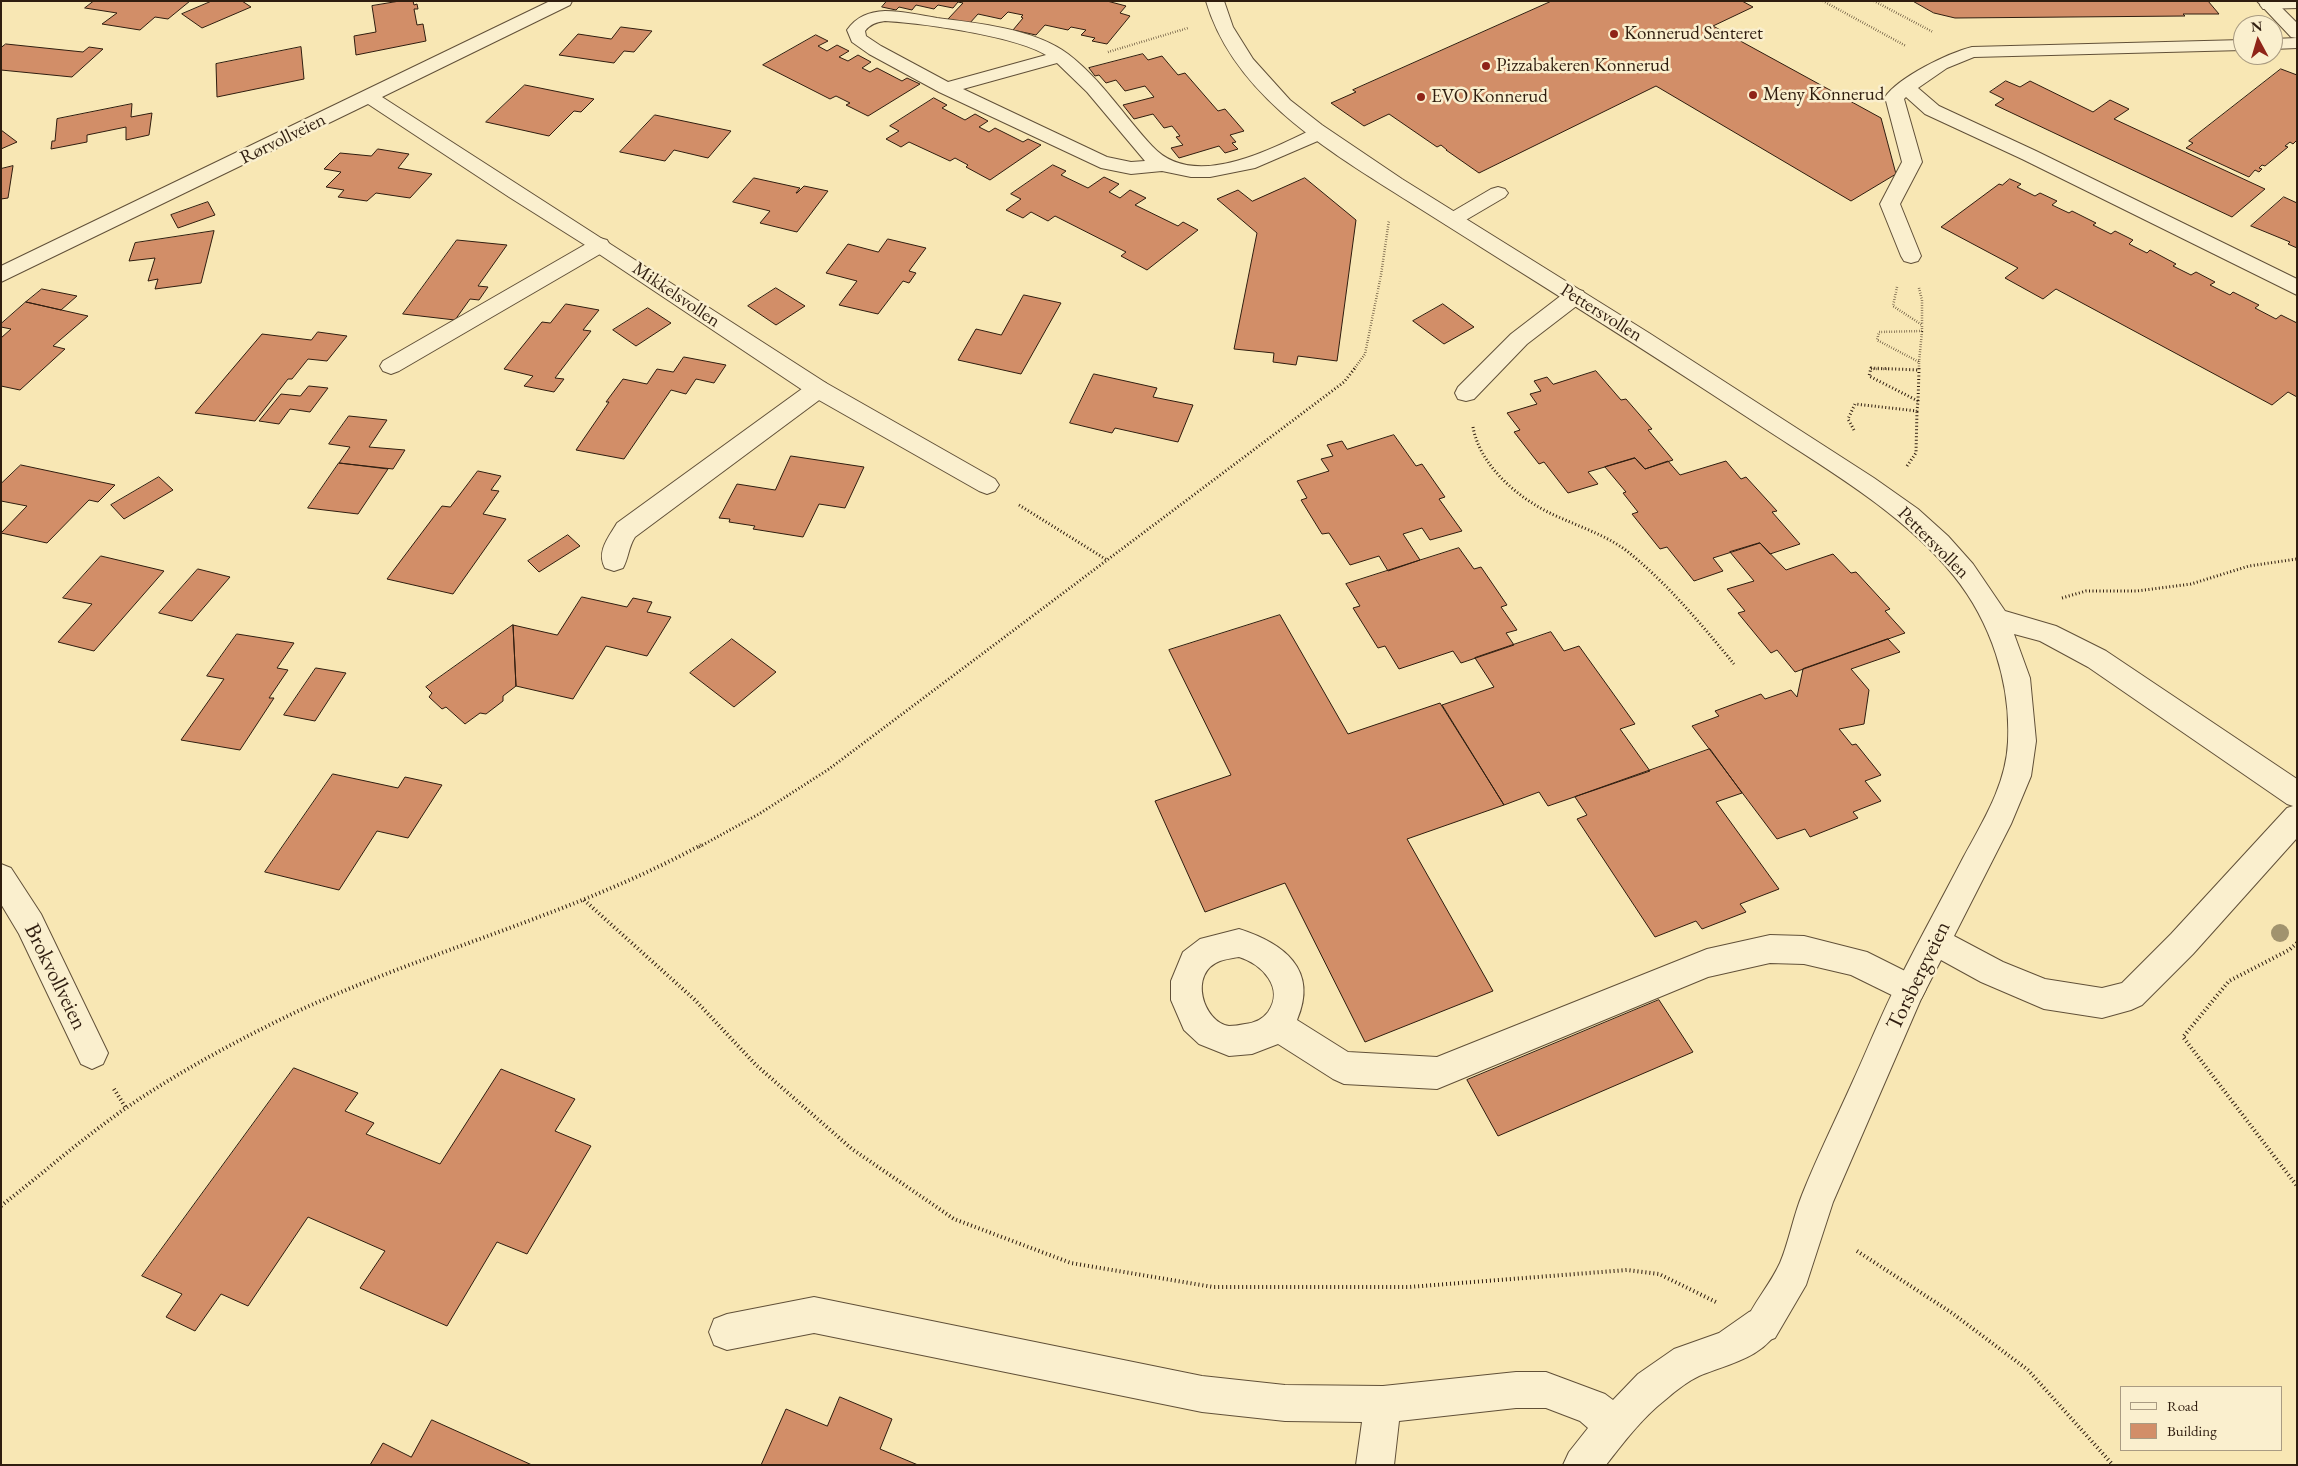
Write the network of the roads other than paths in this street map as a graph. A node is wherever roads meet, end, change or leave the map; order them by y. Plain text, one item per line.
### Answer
1 (564, 1) edge
2 (1216, 1) edge
3 (2267, 3) edge
4 (2297, 3) edge
5 (2297, 34) edge
6 (2297, 43) edge
7 (2233, 44) edge
8 (2283, 44) edge
9 (1063, 59) junction
10 (946, 88) junction
11 (1906, 88) junction
12 (370, 97) junction
13 (1320, 134) junction
14 (1163, 164) junction
15 (1498, 193) dead end
16 (1452, 220) junction
17 (600, 245) junction
18 (1911, 256) dead end
19 (1, 275) edge
20 (2297, 288) edge
21 (1574, 296) junction
22 (391, 366) dead end
23 (818, 389) junction
24 (1466, 393) road end
25 (987, 485) road end
26 (614, 561) dead end
27 (1996, 619) junction
28 (2297, 796) edge
29 (2297, 817) edge
30 (1, 877) edge
31 (1936, 942) junction
32 (1910, 989) junction
33 (1278, 1025) dead end
34 (92, 1052) dead end
35 (728, 1332) dead end
36 (1383, 1404) junction
37 (1614, 1425) junction
38 (1375, 1465) edge
39 (1582, 1465) edge

1 - 12 street, Rørvollveien
2 - 13 street, Pettersvollen
3 - 4 street
3 - 5 street
6 - 8 street
7 - 11 street
9 - 10 street
9 - 10 street
9 - 14 street
10 - 14 street
11 - 18 street
11 - 20 street
12 - 17 street, Mikkelsvollen
12 - 19 street, Rørvollveien
13 - 14 street
13 - 16 street, Pettersvollen
15 - 16 street
16 - 21 street, Pettersvollen
17 - 22 street
17 - 23 street, Mikkelsvollen
21 - 24 street
21 - 27 street, Pettersvollen
23 - 25 street, Mikkelsvollen
23 - 26 street
27 - 28 street
27 - 31 street, Torsbergveien
29 - 31 street
30 - 34 street, Brokvollveien
31 - 32 street, Torsbergveien
32 - 33 street
32 - 37 street, Torsbergveien
35 - 36 street
36 - 37 street
36 - 38 street
37 - 39 street

